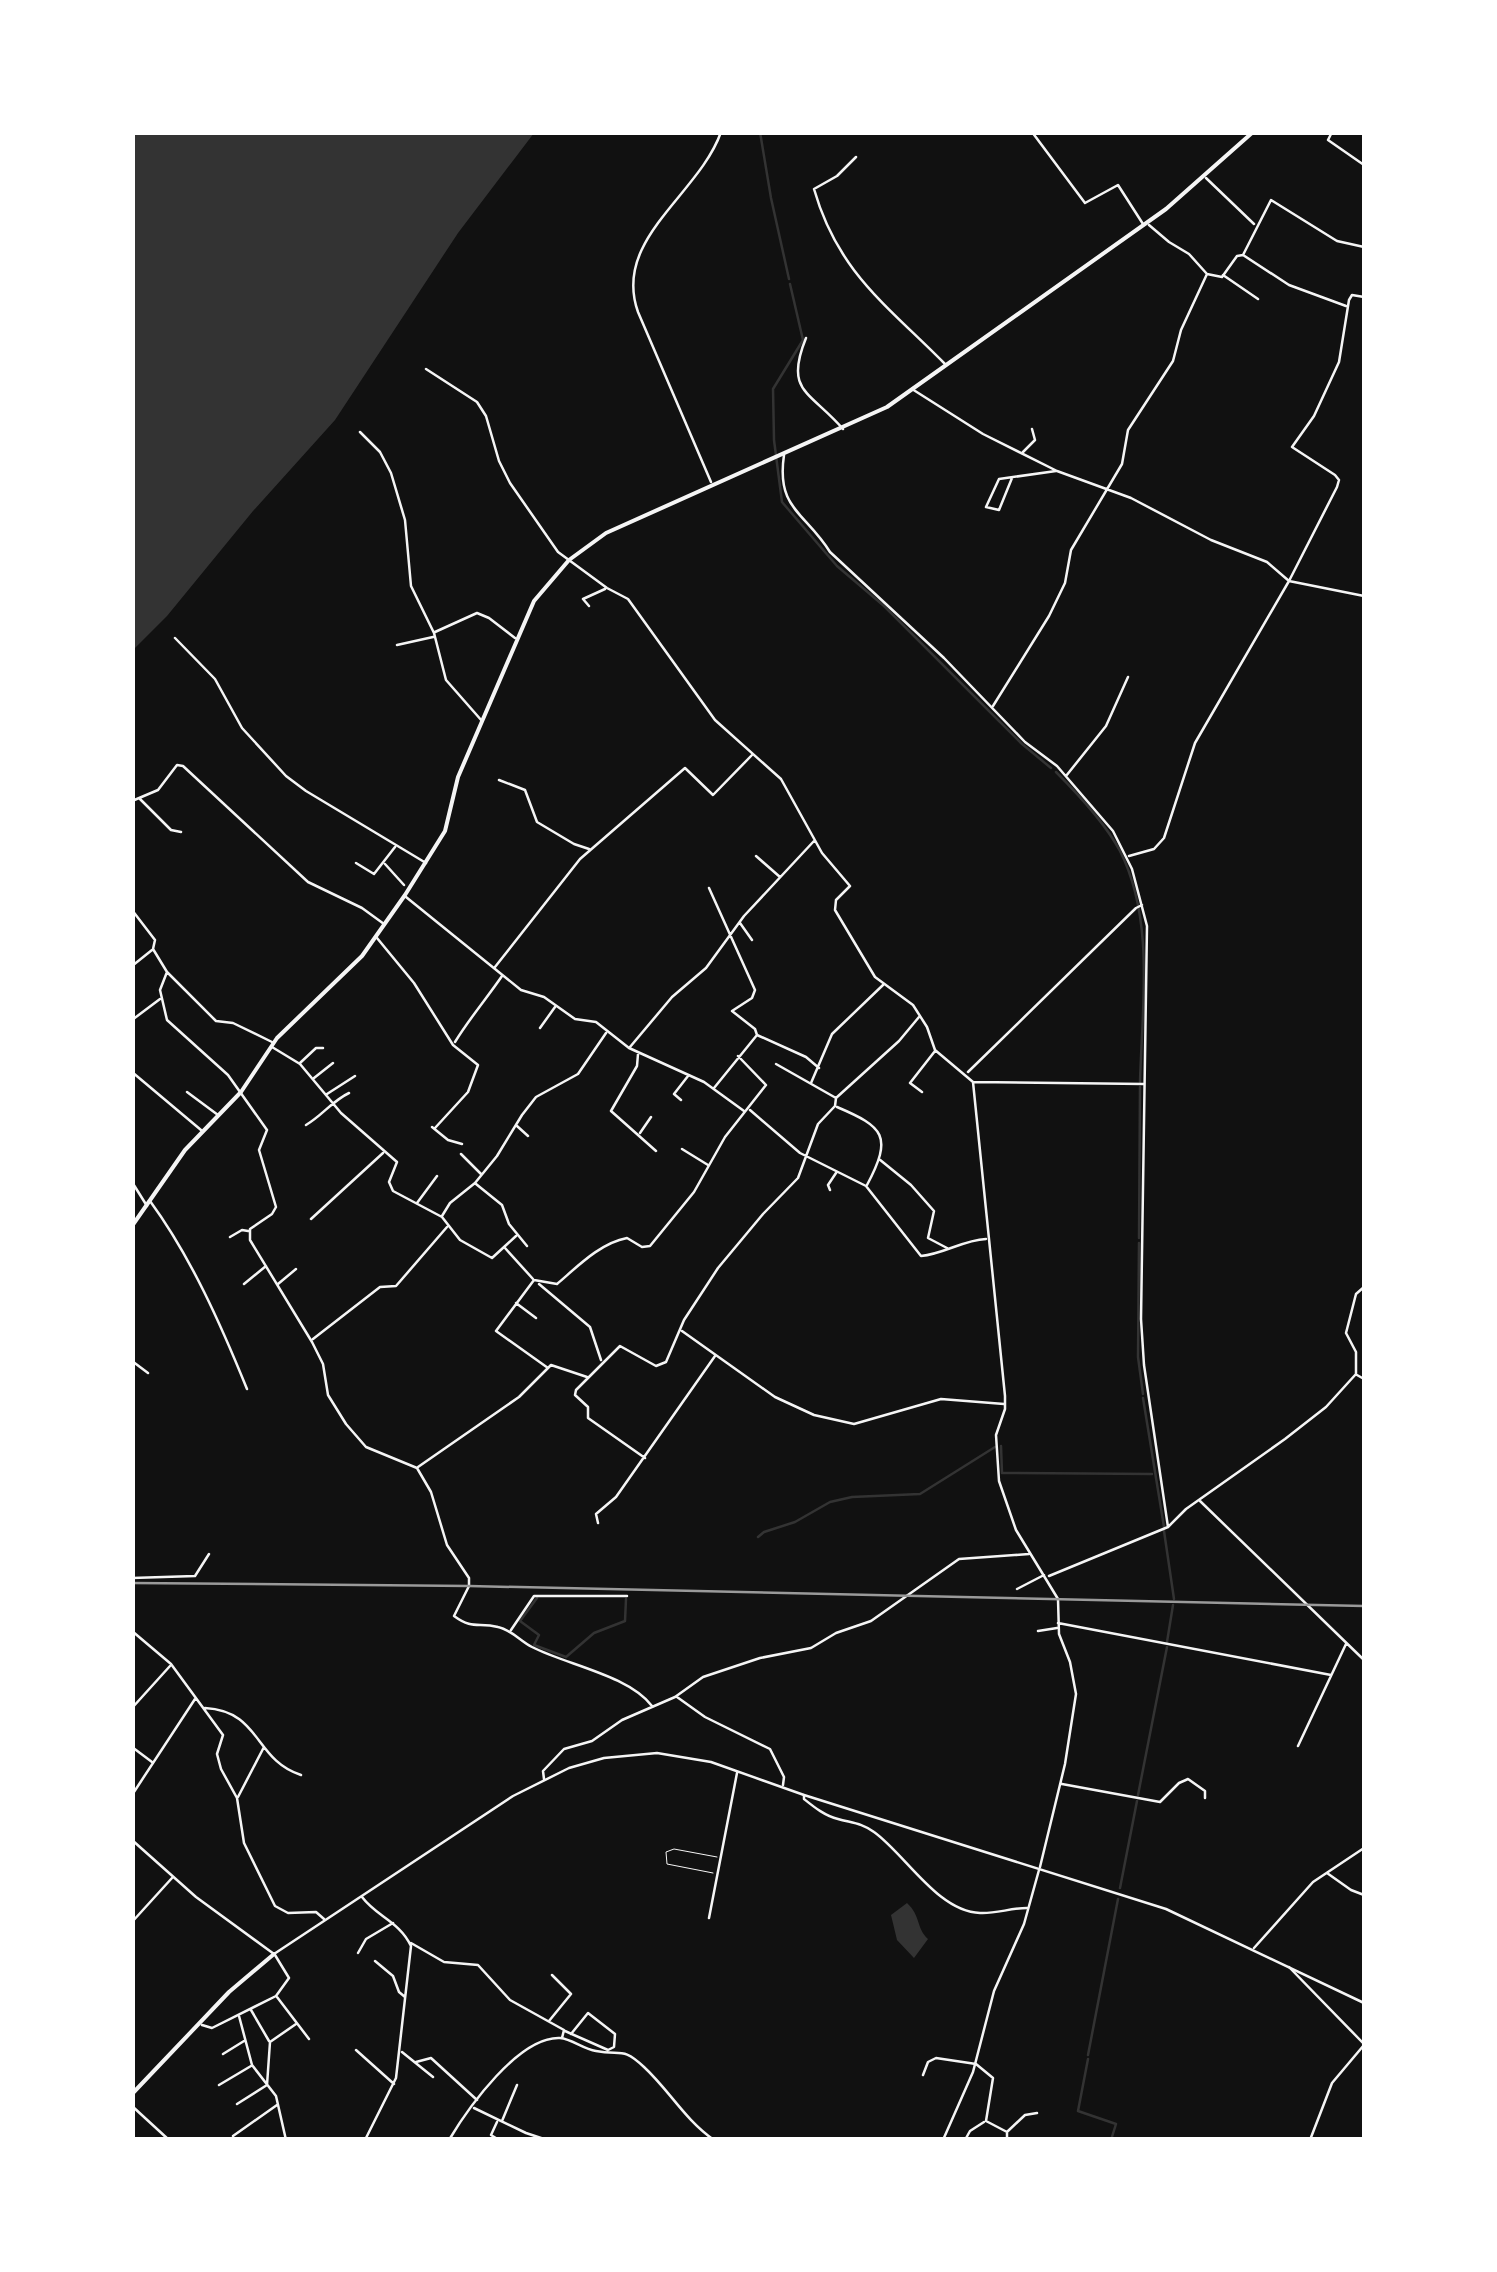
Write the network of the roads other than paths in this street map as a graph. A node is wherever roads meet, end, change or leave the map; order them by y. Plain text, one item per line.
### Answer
1 (721, 132) edge
2 (1032, 132) edge
3 (1332, 132) edge
4 (1253, 133) edge
5 (856, 158) dead end
6 (1364, 164) edge
7 (1203, 176) junction
8 (1145, 224) junction
9 (1256, 225) junction
10 (1364, 247) edge
11 (1243, 255) junction
12 (1207, 274) junction
13 (1223, 275) junction
14 (1364, 297) edge
15 (1258, 299) dead end
16 (1347, 307) junction
17 (806, 338) dead end
18 (946, 365) junction
19 (426, 369) dead end
20 (912, 390) junction
21 (843, 429) junction
22 (1032, 430) dead end
23 (360, 432) dead end
24 (1022, 454) junction
25 (780, 457) junction
26 (1057, 471) junction
27 (1012, 478) junction
28 (712, 486) junction
29 (1106, 488) junction
30 (569, 560) junction
31 (1289, 581) junction
32 (607, 588) junction
33 (1364, 594) edge
34 (589, 606) dead end
35 (434, 635) junction
36 (174, 638) dead end
37 (517, 640) junction
38 (397, 646) dead end
39 (1128, 678) dead end
40 (992, 708) junction
41 (482, 721) junction
42 (752, 754) junction
43 (1066, 776) junction
44 (498, 780) dead end
45 (138, 797) junction
46 (132, 801) edge
47 (181, 832) dead end
48 (815, 840) junction
49 (395, 846) junction
50 (590, 849) junction
51 (756, 856) dead end
52 (1128, 857) junction
53 (356, 863) dead end
54 (426, 863) junction
55 (384, 864) junction
56 (781, 878) junction
57 (404, 885) dead end
58 (709, 888) dead end
59 (405, 896) junction
60 (1141, 906) junction
61 (132, 910) edge
62 (738, 922) junction
63 (384, 924) junction
64 (730, 934) junction
65 (376, 936) junction
66 (752, 940) dead end
67 (153, 949) junction
68 (132, 966) edge
69 (494, 968) junction
70 (167, 972) junction
71 (502, 974) junction
72 (884, 984) junction
73 (161, 998) junction
74 (556, 1006) junction
75 (920, 1015) junction
76 (132, 1020) edge
77 (540, 1028) dead end
78 (608, 1032) junction
79 (757, 1036) junction
80 (272, 1045) junction
81 (453, 1045) junction
82 (323, 1048) dead end
83 (629, 1048) junction
84 (936, 1050) junction
85 (638, 1053) junction
86 (738, 1056) junction
87 (300, 1064) junction
88 (333, 1064) dead end
89 (776, 1064) dead end
90 (819, 1068) junction
91 (132, 1072) edge
92 (688, 1074) junction
93 (966, 1074) junction
94 (355, 1076) dead end
95 (312, 1079) junction
96 (973, 1082) junction
97 (811, 1083) junction
98 (1145, 1084) junction
99 (713, 1089) junction
100 (187, 1092) dead end
101 (241, 1092) junction
102 (922, 1092) dead end
103 (349, 1093) dead end
104 (838, 1094) junction
105 (326, 1095) junction
106 (681, 1100) dead end
107 (331, 1102) junction
108 (835, 1106) junction
109 (747, 1111) junction
110 (218, 1114) junction
111 (652, 1117) dead end
112 (306, 1124) dead end
113 (516, 1125) junction
114 (770, 1130) junction
115 (202, 1131) junction
116 (639, 1134) junction
117 (766, 1135) dead end
118 (528, 1136) dead end
119 (462, 1144) dead end
120 (682, 1149) dead end
121 (656, 1151) dead end
122 (384, 1152) junction
123 (462, 1154) dead end
124 (808, 1156) junction
125 (878, 1159) junction
126 (710, 1165) junction
127 (837, 1172) junction
128 (481, 1175) junction
129 (437, 1176) dead end
130 (132, 1182) edge
131 (475, 1182) junction
132 (866, 1186) junction
133 (830, 1190) dead end
134 (149, 1203) junction
135 (417, 1203) junction
136 (442, 1217) junction
137 (311, 1219) dead end
138 (132, 1226) edge
139 (447, 1227) junction
140 (249, 1232) junction
141 (516, 1236) junction
142 (230, 1237) dead end
143 (987, 1238) junction
144 (528, 1246) dead end
145 (504, 1248) junction
146 (948, 1249) junction
147 (267, 1265) junction
148 (296, 1269) dead end
149 (534, 1280) junction
150 (244, 1284) dead end
151 (277, 1284) junction
152 (1364, 1287) edge
153 (516, 1302) junction
154 (536, 1318) dead end
155 (681, 1330) junction
156 (311, 1340) junction
157 (716, 1355) junction
158 (133, 1361) edge
159 (602, 1362) junction
160 (548, 1368) junction
161 (148, 1373) dead end
162 (1356, 1374) junction
163 (587, 1378) junction
164 (1364, 1380) edge
165 (247, 1389) dead end
166 (1005, 1404) junction
167 (854, 1424) junction
168 (856, 1432) dead end
169 (644, 1458) junction
170 (416, 1468) junction
171 (1199, 1500) junction
172 (598, 1523) dead end
173 (1168, 1527) junction
174 (210, 1554) dead end
175 (1030, 1554) junction
176 (1046, 1575) junction
177 (132, 1578) edge
178 (1017, 1588) dead end
179 (627, 1596) dead end
180 (1058, 1625) junction
181 (132, 1630) edge
182 (1038, 1631) dead end
183 (510, 1632) junction
184 (1346, 1644) junction
185 (1364, 1660) edge
186 (171, 1664) junction
187 (1331, 1675) junction
188 (675, 1697) junction
189 (196, 1698) junction
190 (652, 1706) junction
191 (132, 1708) edge
192 (203, 1708) junction
193 (132, 1746) edge
194 (1298, 1746) dead end
195 (264, 1747) junction
196 (154, 1763) junction
197 (738, 1771) junction
198 (301, 1775) dead end
199 (544, 1779) junction
200 (1060, 1784) junction
201 (782, 1787) junction
202 (132, 1795) edge
203 (804, 1795) junction
204 (237, 1798) junction
205 (1205, 1798) dead end
206 (132, 1840) edge
207 (1364, 1848) edge
208 (721, 1858) junction
209 (1040, 1869) junction
210 (1327, 1873) junction
211 (717, 1874) junction
212 (173, 1877) junction
213 (361, 1895) junction
214 (1364, 1895) edge
215 (1028, 1908) junction
216 (709, 1918) dead end
217 (324, 1920) junction
218 (132, 1922) edge
219 (394, 1923) junction
220 (409, 1942) junction
221 (1253, 1949) junction
222 (358, 1953) dead end
223 (274, 1954) junction
224 (375, 1961) dead end
225 (1290, 1967) junction
226 (552, 1975) dead end
227 (276, 1996) junction
228 (406, 1998) junction
229 (1364, 2003) edge
230 (251, 2010) junction
231 (239, 2015) junction
232 (548, 2022) junction
233 (198, 2023) junction
234 (296, 2024) junction
235 (564, 2030) junction
236 (571, 2034) junction
237 (562, 2038) junction
238 (309, 2039) dead end
239 (245, 2040) junction
240 (270, 2042) junction
241 (1364, 2045) edge
242 (356, 2050) dead end
243 (400, 2051) junction
244 (222, 2054) dead end
245 (416, 2062) junction
246 (976, 2064) junction
247 (252, 2066) junction
248 (923, 2075) dead end
249 (433, 2077) dead end
250 (395, 2084) junction
251 (267, 2085) junction
252 (517, 2085) dead end
253 (220, 2086) dead end
254 (132, 2094) edge
255 (478, 2100) junction
256 (237, 2104) dead end
257 (278, 2104) junction
258 (132, 2106) edge
259 (473, 2107) junction
260 (1038, 2113) dead end
261 (500, 2121) junction
262 (986, 2122) junction
263 (1006, 2132) junction
264 (233, 2136) dead end
265 (169, 2140) edge
266 (286, 2140) edge
267 (365, 2140) edge
268 (449, 2140) edge
269 (498, 2140) edge
270 (547, 2140) edge
271 (714, 2140) edge
272 (942, 2140) edge
273 (965, 2140) edge
274 (1007, 2140) edge
275 (1310, 2140) edge

1 - 28 street
2 - 8 street
3 - 6 street
4 - 7 highway
5 - 18 street
7 - 8 highway
7 - 9 street
8 - 12 street
8 - 18 highway
9 - 10 street
9 - 11 street
11 - 13 street
11 - 16 street
12 - 13 street
12 - 29 street
13 - 15 street
14 - 16 street
16 - 31 street
17 - 21 street
18 - 20 highway
19 - 30 street
20 - 21 highway
20 - 24 street
21 - 25 highway
22 - 24 street
23 - 35 street
24 - 26 street
25 - 28 highway
25 - 40 street
26 - 27 street
26 - 29 street
27 - 27 street
28 - 30 highway
29 - 31 street
29 - 40 street
30 - 32 street
30 - 37 highway
31 - 33 street
31 - 52 street
32 - 34 street
32 - 42 street
35 - 37 street
35 - 38 street
35 - 41 street
36 - 49 street
37 - 41 highway
39 - 43 street
40 - 43 street
41 - 54 highway
42 - 48 street
42 - 50 street
43 - 52 street
44 - 50 street
45 - 46 street
45 - 47 street
45 - 63 street
48 - 56 street
48 - 72 street
49 - 54 street
49 - 55 street
50 - 69 street
51 - 56 street
52 - 60 street
53 - 55 street
54 - 59 highway
55 - 57 street
56 - 62 street
58 - 64 street
59 - 63 highway
59 - 69 street
60 - 93 street
60 - 98 street
61 - 67 street
62 - 64 street
62 - 66 street
63 - 65 highway
64 - 79 street
64 - 83 street
65 - 80 highway
65 - 81 street
67 - 68 street
67 - 70 street
69 - 71 street
70 - 73 street
70 - 80 street
71 - 74 street
71 - 81 street
72 - 75 street
72 - 90 street
73 - 76 street
73 - 101 street
74 - 77 street
74 - 78 street
75 - 84 street
75 - 104 street
78 - 83 street
78 - 113 street
79 - 86 street
79 - 90 street
80 - 87 street
80 - 101 highway
81 - 119 street
82 - 87 street
83 - 85 street
84 - 93 street
84 - 102 street
85 - 92 street
85 - 116 street
86 - 99 street
86 - 109 street
87 - 95 street
88 - 95 street
89 - 97 street
90 - 97 street
91 - 115 street
92 - 99 street
92 - 106 street
93 - 96 street
94 - 105 street
95 - 105 street
96 - 98 street
96 - 143 street
97 - 104 street
98 - 173 street
99 - 109 street
100 - 110 street
101 - 110 highway
101 - 140 street
103 - 107 street
104 - 108 street
105 - 107 street
107 - 112 street
107 - 122 street
108 - 124 street
108 - 125 street
109 - 114 street
109 - 126 street
110 - 115 highway
111 - 116 street
113 - 118 street
113 - 128 street
114 - 117 street
114 - 124 street
115 - 134 highway
116 - 121 street
120 - 126 street
122 - 135 street
122 - 137 street
123 - 128 street
124 - 127 street
124 - 155 street
125 - 132 street
125 - 146 street
126 - 149 street
127 - 132 street
127 - 133 street
128 - 131 street
129 - 135 street
130 - 134 street
131 - 136 street
131 - 141 street
132 - 146 street
134 - 138 highway
134 - 165 street
135 - 136 street
136 - 139 street
139 - 145 street
139 - 156 street
140 - 142 street
140 - 147 street
141 - 144 street
141 - 145 street
143 - 146 street
143 - 166 street
145 - 149 street
147 - 150 street
147 - 151 street
148 - 151 street
149 - 153 street
149 - 159 street
151 - 156 street
152 - 162 street
153 - 154 street
153 - 160 street
155 - 157 street
155 - 159 street
156 - 170 street
157 - 167 street
157 - 169 street
158 - 161 street
159 - 163 street
160 - 163 street
160 - 170 street
162 - 164 street
162 - 171 street
163 - 169 street
166 - 167 street
166 - 175 street
167 - 168 street
169 - 172 street
170 - 183 street
171 - 173 street
171 - 184 street
173 - 176 street
174 - 177 street
175 - 176 street
175 - 188 street
176 - 178 street
176 - 180 street
179 - 183 street
180 - 182 street
180 - 187 street
180 - 200 street
181 - 186 street
183 - 190 street
184 - 185 street
184 - 187 street
186 - 189 street
186 - 191 street
187 - 194 street
188 - 190 street
188 - 201 street
189 - 192 street
189 - 196 street
190 - 199 street
192 - 195 street
192 - 204 street
193 - 196 street
195 - 198 street
195 - 204 street
196 - 202 street
197 - 199 street
197 - 201 street
197 - 208 street
199 - 213 street
200 - 205 street
200 - 209 street
201 - 203 street
203 - 209 street
203 - 215 street
204 - 217 street
206 - 212 street
207 - 210 street
208 - 211 street
208 - 211 lane
209 - 215 street
209 - 221 street
210 - 214 street
210 - 221 street
211 - 216 street
212 - 218 street
212 - 223 street
213 - 217 street
213 - 219 street
215 - 246 street
217 - 223 street
219 - 220 street
219 - 222 street
220 - 228 street
220 - 232 street
221 - 225 street
223 - 227 street
223 - 233 highway
224 - 228 street
225 - 229 street
225 - 241 street
226 - 232 street
227 - 230 street
227 - 234 street
228 - 243 street
230 - 231 street
230 - 240 street
231 - 233 street
231 - 239 street
232 - 235 street
233 - 254 highway
234 - 238 street
234 - 240 street
235 - 236 street
235 - 237 street
236 - 236 street
237 - 255 street
237 - 271 street
239 - 244 street
239 - 247 street
240 - 251 street
241 - 275 street
242 - 250 street
243 - 245 street
243 - 250 street
245 - 249 street
245 - 255 street
246 - 248 street
246 - 262 street
246 - 272 street
247 - 251 street
247 - 253 street
250 - 267 street
251 - 256 street
251 - 257 street
252 - 261 street
255 - 259 street
257 - 264 street
257 - 266 street
258 - 265 street
259 - 261 street
259 - 268 street
260 - 263 street
261 - 269 street
261 - 270 street
262 - 263 street
262 - 273 street
263 - 274 street

